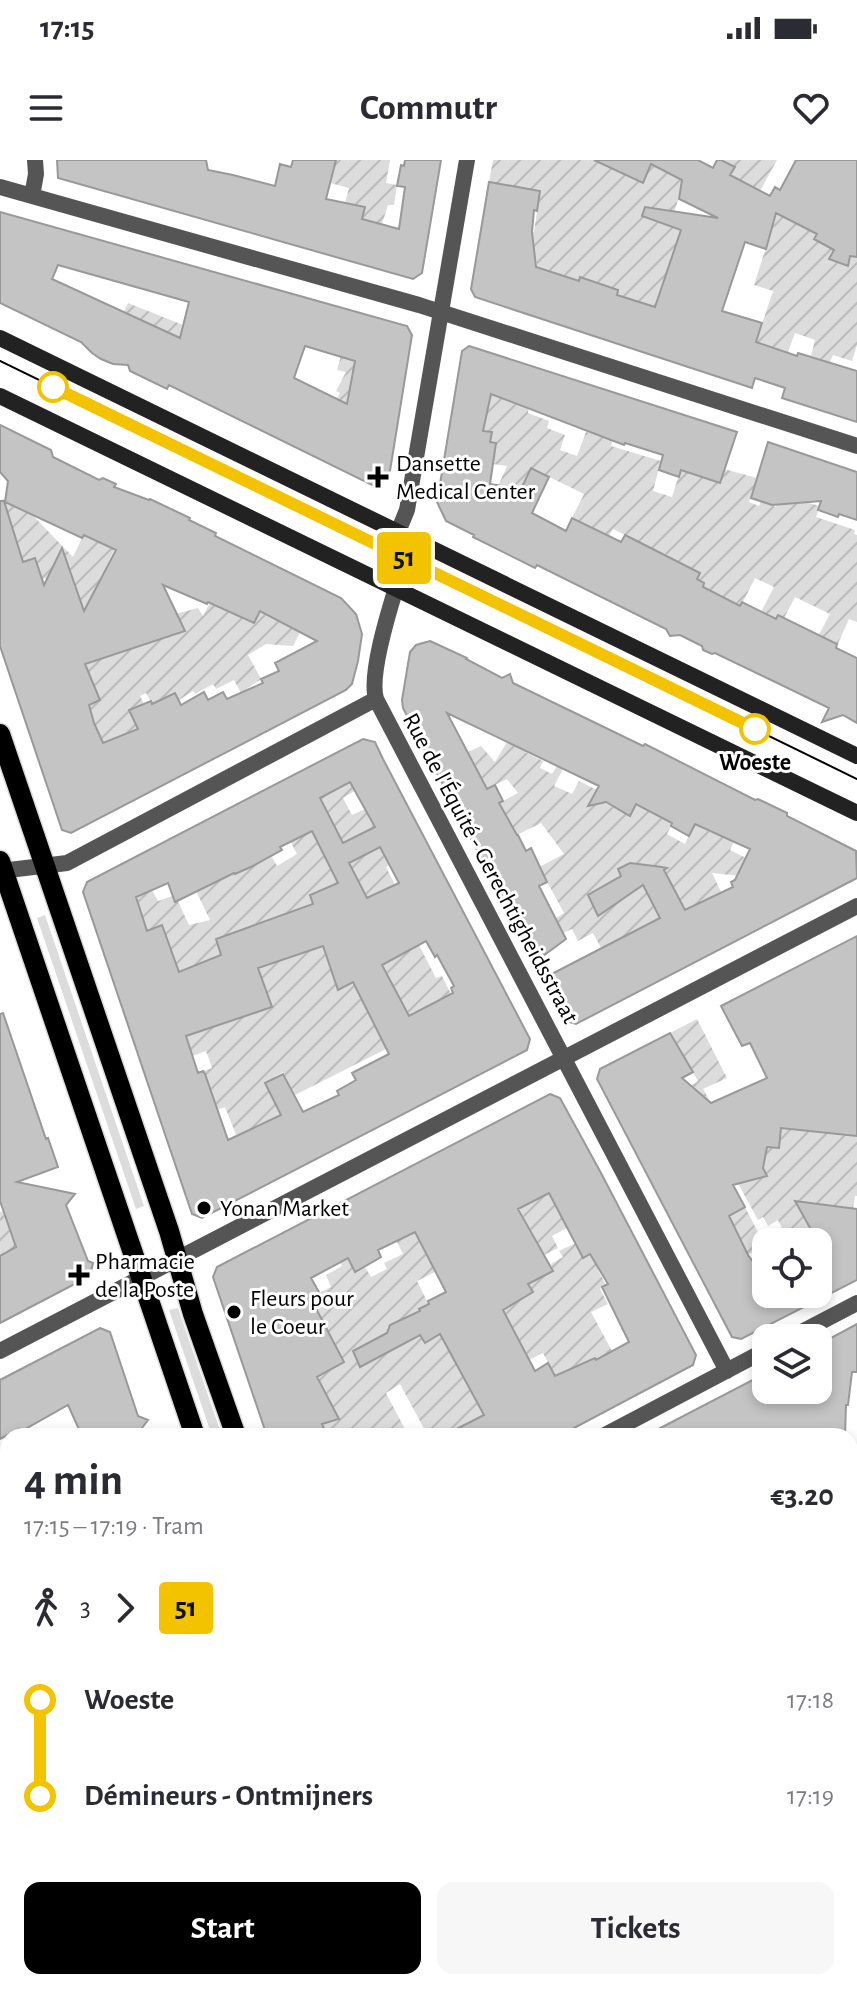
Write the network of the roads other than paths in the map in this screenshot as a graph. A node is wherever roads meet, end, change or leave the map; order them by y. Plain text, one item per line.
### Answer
1 (35, 160) edge
2 (467, 160) edge
3 (0, 187) edge
4 (32, 196) junction
5 (441, 312) junction
6 (0, 338) edge
7 (0, 396) edge
8 (857, 446) edge
9 (398, 532) junction
10 (396, 588) junction
11 (376, 699) junction
12 (0, 734) edge
13 (857, 756) edge
14 (857, 813) edge
15 (45, 865) junction
16 (1, 867) edge
17 (7, 902) edge
18 (857, 906) edge
19 (564, 1059) junction
20 (177, 1259) junction
21 (141, 1277) junction
22 (857, 1303) edge
23 (817, 1324) edge
24 (0, 1351) edge
25 (752, 1358) edge
26 (727, 1371) junction
27 (192, 1428) edge
28 (233, 1428) edge
29 (618, 1428) edge

1 - 4 street
2 - 5 street
3 - 4 street
4 - 5 street
5 - 8 street
5 - 9 street
6 - 9 street
7 - 10 street
9 - 13 street
10 - 11 street
10 - 14 street
11 - 15 street
11 - 19 street, Rue de l'Équité - Gerechtigheidsstraat
12 - 15 main road
15 - 16 street
15 - 20 main road
16 - 17 main road
17 - 21 main road
18 - 19 street
19 - 20 street
19 - 26 street, Rue de l'Équité - Gerechtigheidsstraat
20 - 21 street
20 - 28 main road
21 - 24 street
21 - 27 main road
22 - 23 street
25 - 26 street
26 - 29 street

